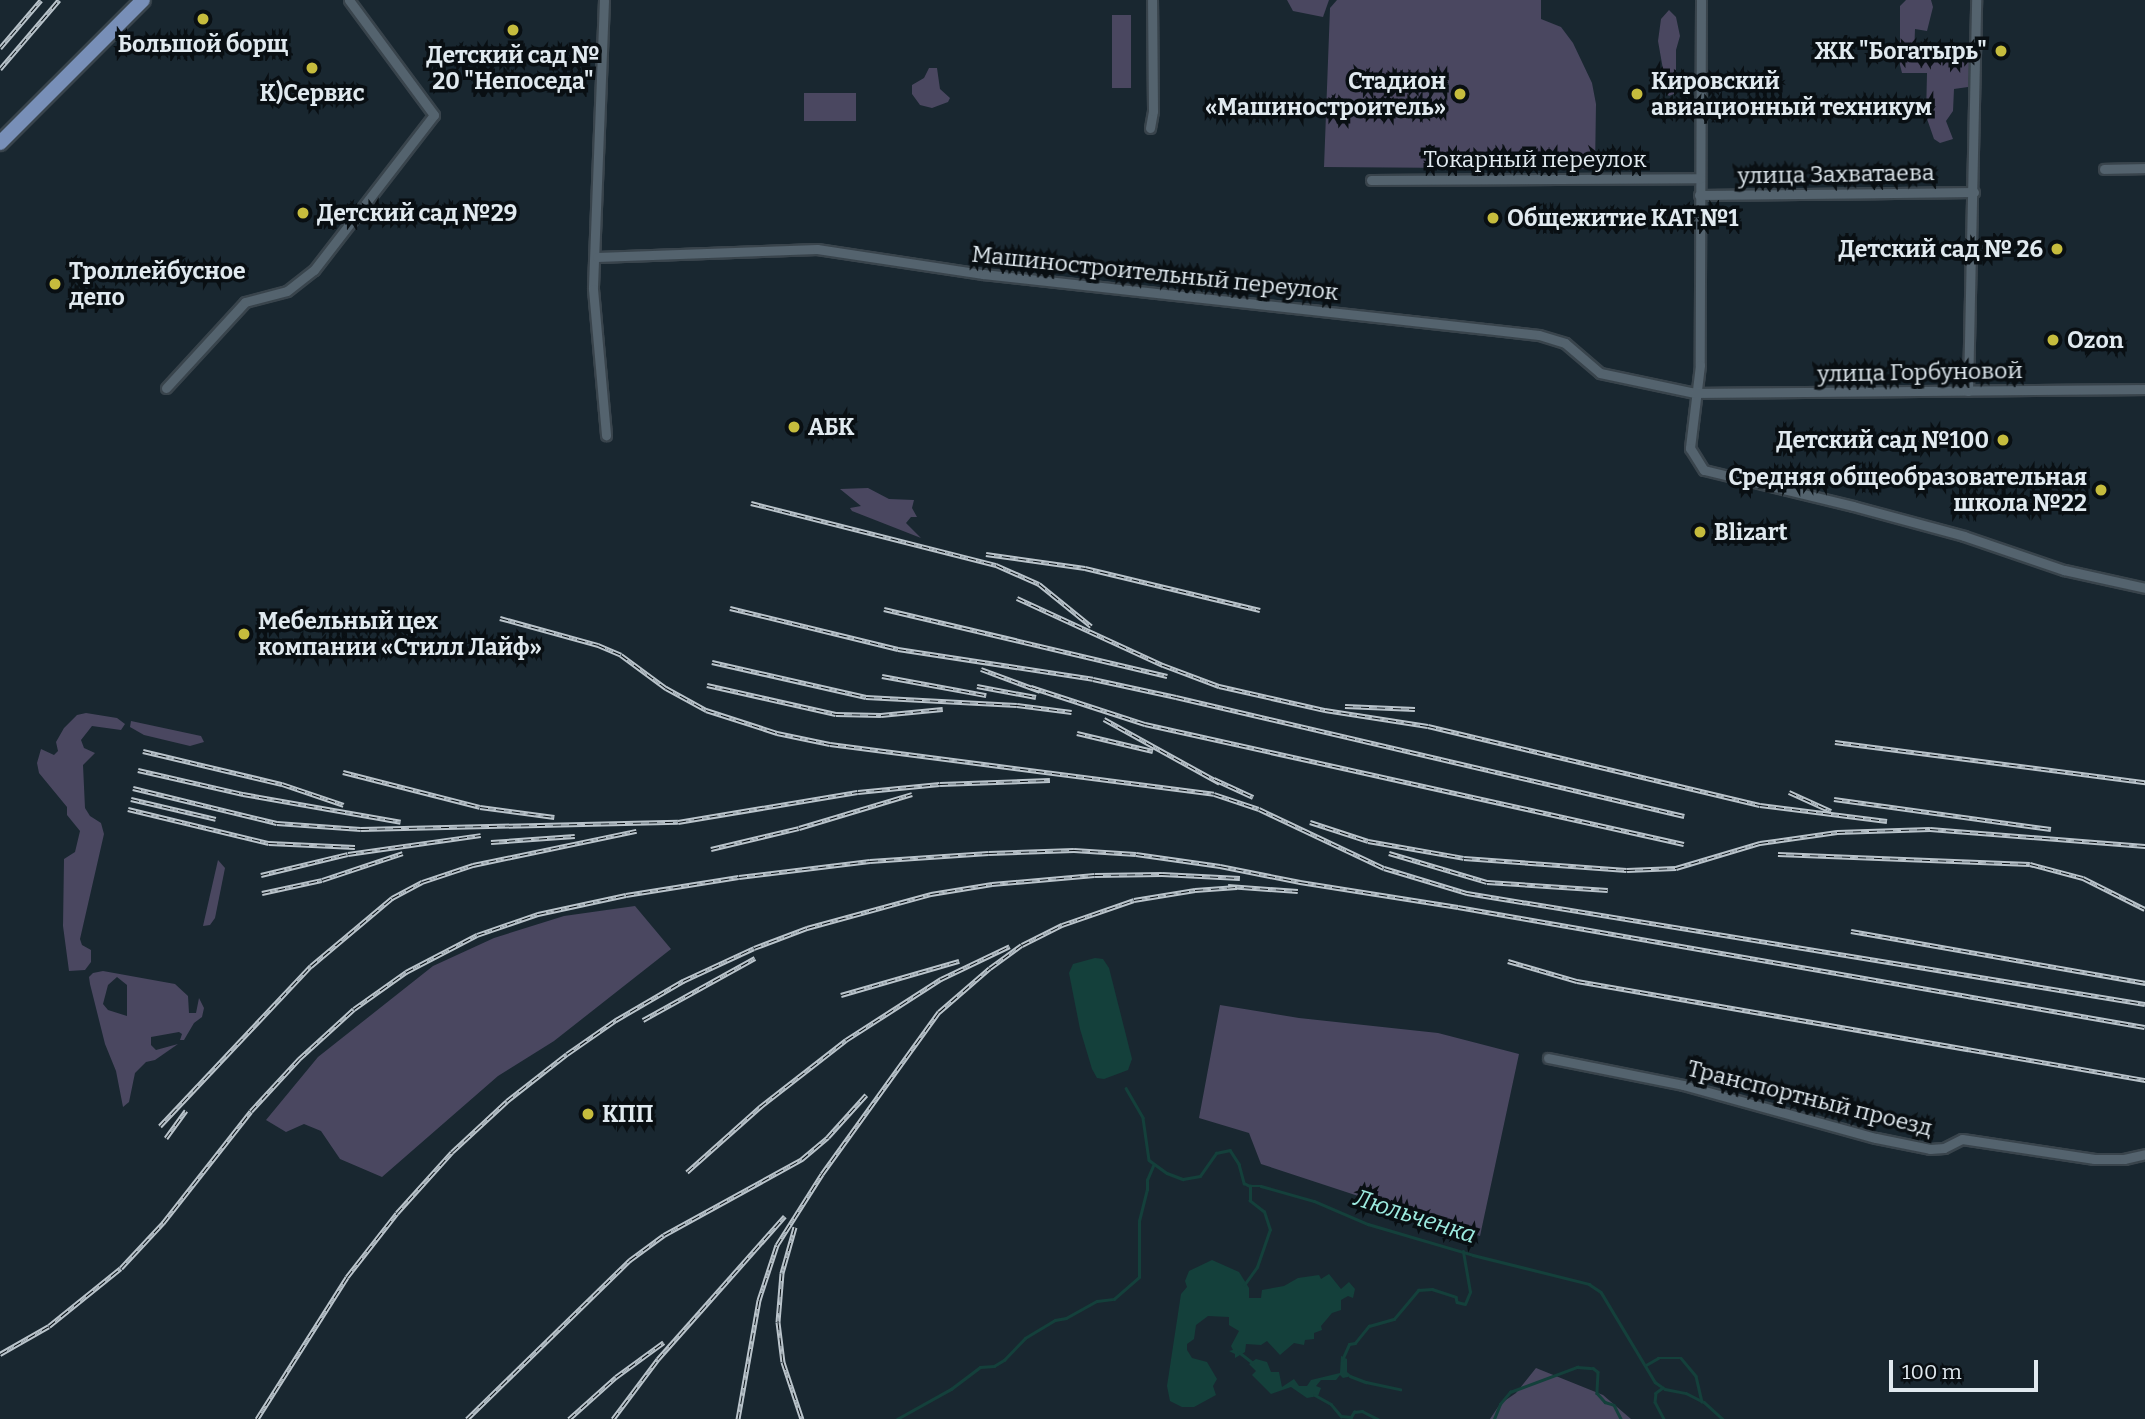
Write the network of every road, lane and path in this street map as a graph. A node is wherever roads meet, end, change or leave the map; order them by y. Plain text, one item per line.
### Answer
1 (143, 0) edge
2 (349, 0) edge
3 (604, 0) edge
4 (1152, 0) edge
5 (1700, 0) edge
6 (1976, 0) edge
7 (1150, 128) dead end
8 (0, 143) edge
9 (2145, 168) edge
10 (2104, 169) dead end
11 (1700, 178) junction
12 (1371, 180) dead end
13 (1974, 192) junction
14 (1699, 195) junction
15 (597, 257) junction
16 (166, 388) dead end
17 (2145, 390) edge
18 (1968, 391) junction
19 (1695, 393) junction
20 (606, 435) dead end
21 (2145, 588) edge
22 (1548, 1058) dead end
23 (2145, 1154) edge

1 - 8 main road
2 - 16 street
3 - 15 street
4 - 7 street
5 - 11 street
6 - 13 street
9 - 10 street
11 - 12 street, Токарный переулок
11 - 14 street
13 - 14 street, улица Захватаева
13 - 18 street
14 - 19 street
15 - 19 street, Машиностроительный переулок
15 - 20 street
17 - 18 street, улица Горбуновой
18 - 19 street, улица Горбуновой
19 - 21 street
22 - 23 street, Транспортный проезд

